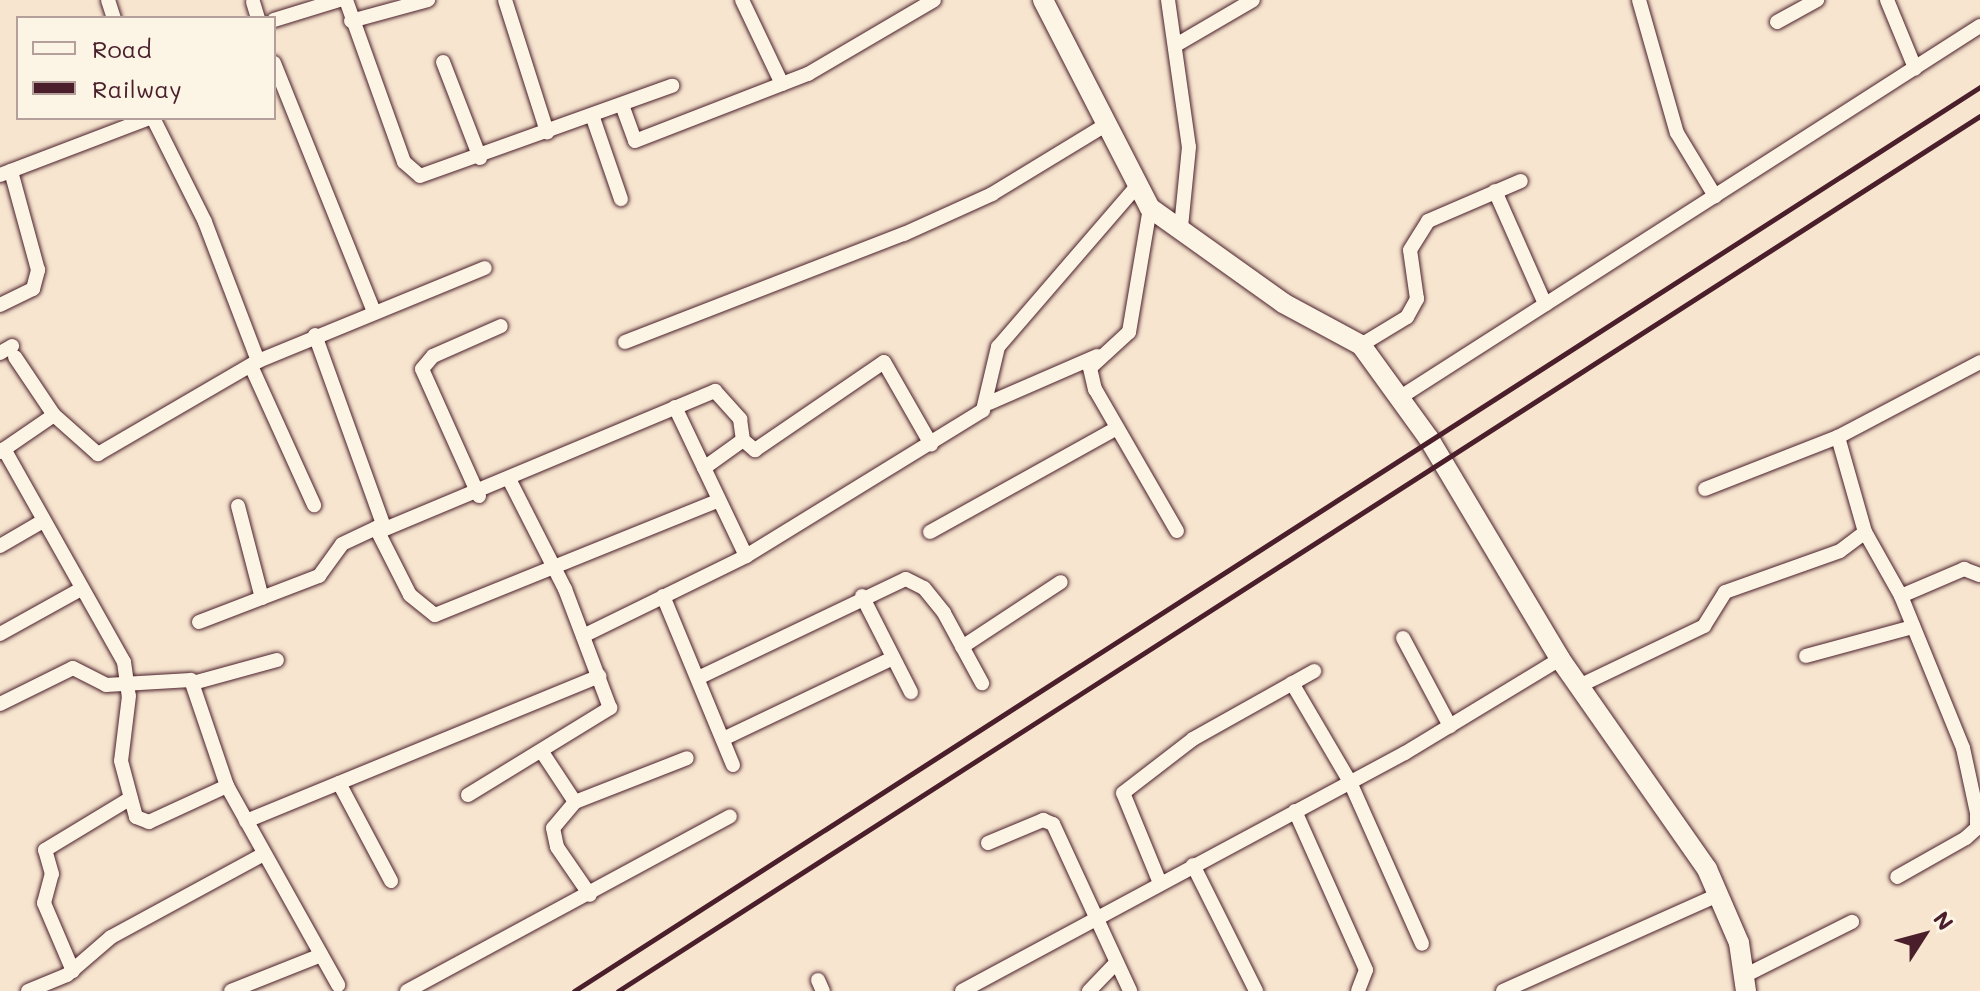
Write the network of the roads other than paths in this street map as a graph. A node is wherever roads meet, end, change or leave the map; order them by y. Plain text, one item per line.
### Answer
1 (339, 0) edge
2 (346, 0) edge
3 (428, 0) edge
4 (505, 0) edge
5 (742, 0) edge
6 (934, 0) edge
7 (1043, 0) edge
8 (1168, 0) edge
9 (1253, 0) edge
10 (1639, 0) edge
11 (1817, 0) edge
12 (1887, 0) edge
13 (276, 19) edge
14 (351, 21) junction
15 (1777, 22) dead end
16 (1980, 26) edge
17 (1176, 45) junction
18 (443, 62) dead end
19 (276, 68) edge
20 (1915, 68) junction
21 (782, 84) junction
22 (672, 86) dead end
23 (622, 105) junction
24 (592, 115) junction
25 (146, 120) edge
26 (152, 120) edge
27 (1104, 126) junction
28 (547, 132) junction
29 (480, 158) junction
30 (6, 173) edge
31 (1521, 181) dead end
32 (1137, 186) junction
33 (1495, 191) junction
34 (1715, 196) junction
35 (621, 199) dead end
36 (1150, 208) junction
37 (1181, 227) junction
38 (485, 268) dead end
39 (1545, 304) junction
40 (0, 305) edge
41 (373, 309) junction
42 (501, 326) dead end
43 (315, 335) junction
44 (625, 342) dead end
45 (1361, 345) junction
46 (9, 352) edge
47 (1097, 356) junction
48 (1980, 362) edge
49 (255, 364) junction
50 (1399, 398) junction
51 (987, 403) junction
52 (675, 407) junction
53 (54, 415) junction
54 (1117, 428) junction
55 (1838, 437) junction
56 (743, 440) junction
57 (931, 444) junction
58 (2, 450) edge
59 (704, 468) junction
60 (511, 483) junction
61 (1705, 489) dead end
62 (479, 496) junction
63 (719, 500) junction
64 (314, 505) dead end
65 (238, 506) dead end
66 (43, 521) junction
67 (378, 527) junction
68 (1177, 531) dead end
69 (930, 532) dead end
70 (1865, 532) junction
71 (0, 546) edge
72 (746, 556) junction
73 (553, 565) junction
74 (1980, 575) edge
75 (1061, 582) dead end
76 (81, 589) junction
77 (663, 596) junction
78 (862, 596) junction
79 (1901, 596) junction
80 (262, 598) junction
81 (199, 622) dead end
82 (1913, 627) junction
83 (0, 634) edge
84 (583, 636) junction
85 (1403, 638) dead end
86 (962, 647) junction
87 (1806, 656) dead end
88 (893, 658) junction
89 (1560, 659) junction
90 (277, 660) dead end
91 (1314, 671) dead end
92 (599, 676) junction
93 (698, 678) junction
94 (193, 683) junction
95 (982, 683) dead end
96 (1292, 683) junction
97 (128, 685) junction
98 (1579, 686) junction
99 (911, 692) dead end
100 (0, 704) edge
101 (1450, 726) junction
102 (723, 739) junction
103 (544, 755) junction
104 (687, 758) dead end
105 (733, 765) dead end
106 (1350, 782) junction
107 (339, 783) junction
108 (227, 786) junction
109 (1976, 789) edge
110 (468, 795) dead end
111 (131, 798) junction
112 (575, 802) junction
113 (1295, 811) junction
114 (730, 816) dead end
115 (246, 821) junction
116 (988, 843) dead end
117 (264, 854) junction
118 (1193, 865) junction
119 (1897, 877) dead end
120 (391, 881) dead end
121 (1160, 883) junction
122 (590, 895) junction
123 (1718, 895) junction
124 (1095, 919) junction
125 (1852, 922) dead end
126 (1422, 944) dead end
127 (321, 955) junction
128 (1116, 963) junction
129 (73, 971) junction
130 (1745, 983) edge
131 (338, 985) dead end
132 (238, 990) edge
133 (28, 991) edge
134 (407, 991) edge
135 (962, 991) edge
136 (1089, 991) edge
137 (1130, 991) edge
138 (1256, 991) edge
139 (1358, 991) edge
140 (1503, 991) edge

1 - 13 street
2 - 14 street
3 - 14 street
4 - 28 street
5 - 21 street
6 - 21 street
7 - 27 main road
8 - 17 street
9 - 17 street
10 - 34 street
11 - 15 street
12 - 20 street
14 - 29 street
16 - 20 street
17 - 37 street
18 - 29 street
19 - 41 street
20 - 34 street
21 - 23 street
22 - 23 street
23 - 24 street
24 - 28 street
24 - 35 street
25 - 30 street
26 - 49 street
27 - 32 main road
27 - 44 street
28 - 29 street
30 - 40 street
31 - 33 street
32 - 36 main road
32 - 51 street
33 - 39 street
33 - 45 street
34 - 39 street
36 - 37 main road
36 - 47 street
37 - 45 main road
38 - 41 street
39 - 50 street
41 - 43 street
42 - 62 street
43 - 49 street
43 - 67 street
45 - 50 main road
46 - 53 street
47 - 51 street
47 - 54 street
48 - 55 street
49 - 53 street
49 - 64 street
50 - 89 main road
51 - 57 street
52 - 56 street
52 - 59 street
52 - 60 street
53 - 58 street
54 - 68 street
54 - 69 street
55 - 61 street
55 - 70 street
56 - 57 street
56 - 59 street
57 - 72 street
58 - 66 street
59 - 63 street
60 - 62 street
60 - 73 street
62 - 67 street
63 - 72 street
63 - 73 street
65 - 80 street
66 - 71 street
66 - 76 street
67 - 73 street
67 - 80 street
70 - 79 street
70 - 98 street
72 - 77 street
73 - 84 street
74 - 79 street
75 - 86 street
76 - 83 street
76 - 97 street
77 - 84 street
77 - 93 street
78 - 86 street
78 - 88 street
78 - 93 street
79 - 82 street
80 - 81 street
82 - 87 street
82 - 109 street
84 - 92 street
85 - 101 street
86 - 95 street
88 - 99 street
88 - 102 street
89 - 98 main road
89 - 101 street
90 - 94 street
91 - 96 street
92 - 103 street
92 - 107 street
93 - 102 street
94 - 97 street
94 - 108 street
96 - 106 street
96 - 121 street
97 - 100 street
97 - 111 street
98 - 123 main road
101 - 106 street
102 - 105 street
103 - 110 street
103 - 112 street
104 - 112 street
106 - 113 street
106 - 126 street
107 - 115 street
107 - 120 street
108 - 111 street
108 - 115 street
109 - 119 street
111 - 129 street
112 - 122 street
113 - 118 street
113 - 139 street
114 - 122 street
115 - 117 street
116 - 124 street
117 - 127 street
117 - 129 street
118 - 121 street
118 - 138 street
121 - 124 street
122 - 134 street
123 - 130 main road
123 - 140 street
124 - 128 street
124 - 135 street
125 - 130 street
127 - 131 street
127 - 132 street
128 - 136 street
128 - 137 street
129 - 133 street

